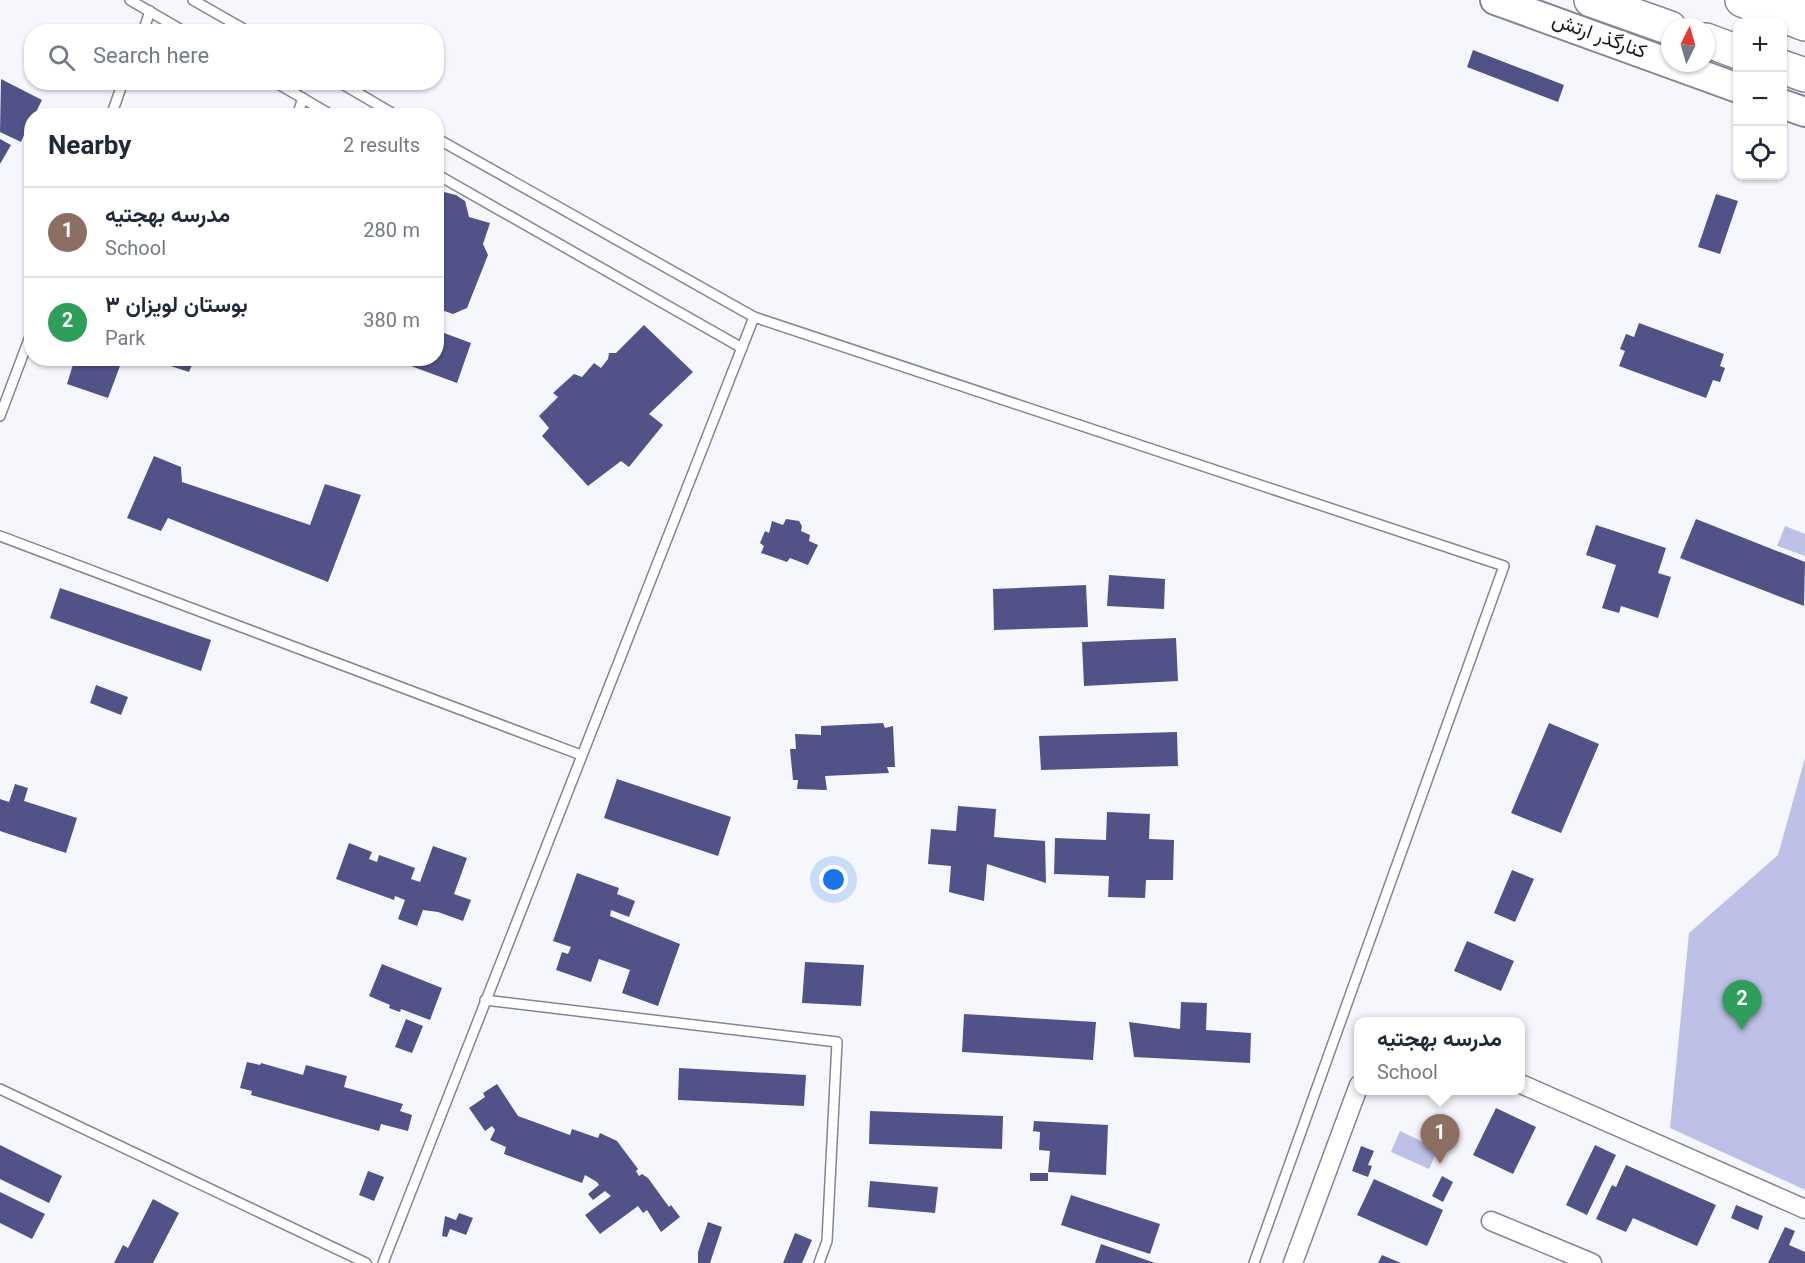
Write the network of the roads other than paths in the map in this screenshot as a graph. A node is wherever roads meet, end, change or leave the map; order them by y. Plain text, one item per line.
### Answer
1 (130, 0) edge
2 (193, 0) edge
3 (1495, 0) edge
4 (1592, 0) edge
5 (1742, 0) edge
6 (150, 12) junction
7 (145, 24) edge
8 (171, 24) edge
9 (235, 24) edge
10 (1805, 24) edge
11 (1661, 25) edge
12 (1715, 43) edge
13 (1733, 50) edge
14 (1787, 69) edge
15 (1805, 75) edge
16 (1733, 87) edge
17 (120, 90) edge
18 (289, 90) edge
19 (353, 90) edge
20 (303, 98) junction
21 (1787, 106) edge
22 (114, 108) edge
23 (300, 108) edge
24 (320, 108) edge
25 (384, 108) edge
26 (1805, 112) edge
27 (444, 143) edge
28 (444, 179) edge
29 (754, 317) junction
30 (742, 348) junction
31 (24, 352) edge
32 (0, 416) edge
33 (0, 536) edge
34 (581, 755) junction
35 (485, 1000) junction
36 (1525, 1086) edge
37 (0, 1089) edge
38 (1355, 1095) edge
39 (1805, 1209) edge
40 (1491, 1221) dead end
41 (366, 1263) edge
42 (382, 1263) edge
43 (819, 1263) edge
44 (1254, 1263) edge
45 (1293, 1263) edge
46 (1592, 1263) edge

1 - 6 lane
2 - 9 lane
3 - 16 main road, کنارگذر ارتش
4 - 11 highway
5 - 10 highway
6 - 7 lane
6 - 8 lane
12 - 13 highway
14 - 15 highway
17 - 22 lane
18 - 20 lane
19 - 25 lane
20 - 23 lane
20 - 24 lane
21 - 26 main road
27 - 29 lane
28 - 30 lane
29 - 30 lane
29 - 44 lane
30 - 34 lane
31 - 32 lane
33 - 34 lane
34 - 35 lane
35 - 42 lane
35 - 43 lane
36 - 39 street
37 - 41 lane
38 - 45 street
40 - 46 street

